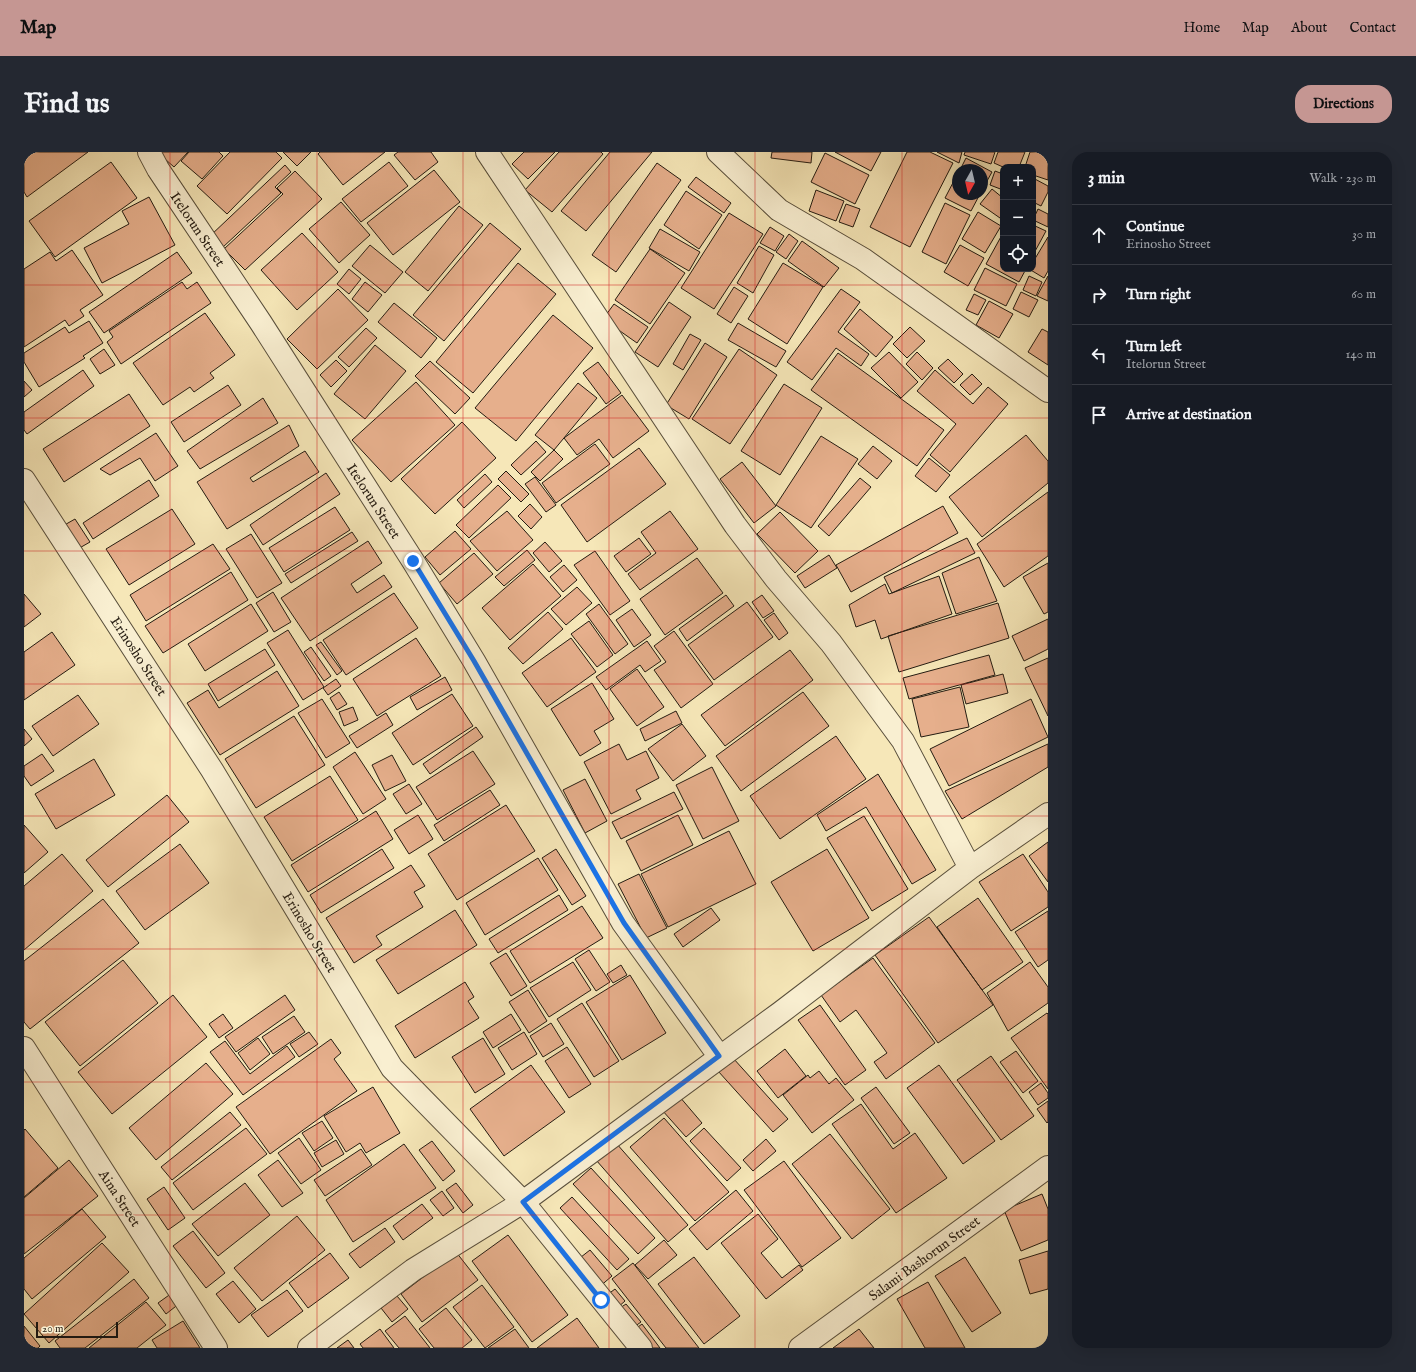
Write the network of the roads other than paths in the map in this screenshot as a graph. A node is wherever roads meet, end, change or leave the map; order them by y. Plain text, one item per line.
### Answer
1 (150, 152) edge
2 (487, 152) edge
3 (718, 152) edge
4 (1048, 391) edge
5 (24, 480) edge
6 (1048, 814) edge
7 (970, 868) junction
8 (24, 1048) edge
9 (719, 1056) junction
10 (1048, 1167) edge
11 (523, 1202) junction
12 (216, 1348) edge
13 (309, 1348) edge
14 (641, 1348) edge
15 (800, 1348) edge

1 - 9 street, Itelorun Street
2 - 7 street
3 - 4 street
5 - 11 street, Erinosho Street
6 - 7 street
7 - 9 street
8 - 12 street, Aina Street
9 - 11 street
10 - 15 street, Salami Bashorun Street
11 - 13 street
11 - 14 street, Erinosho Street

